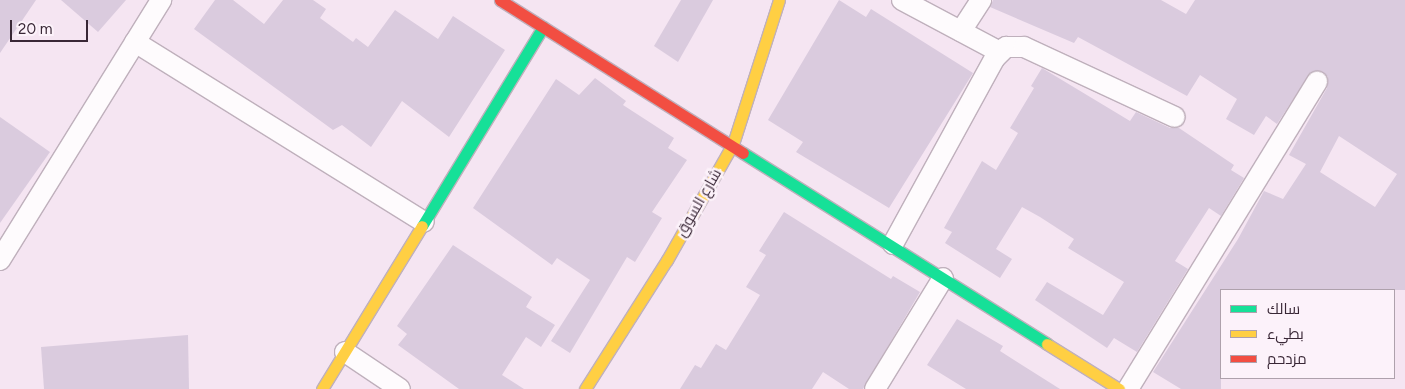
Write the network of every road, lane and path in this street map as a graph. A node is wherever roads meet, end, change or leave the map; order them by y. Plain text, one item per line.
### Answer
1 (161, 0) edge
2 (500, 0) edge
3 (779, 0) edge
4 (902, 0) edge
5 (981, 0) edge
6 (543, 27) junction
7 (960, 31) junction
8 (135, 42) junction
9 (1000, 52) junction
10 (1317, 82) dead end
11 (1175, 117) dead end
12 (733, 144) junction
13 (424, 222) junction
14 (7, 232) edge
15 (893, 244) junction
16 (0, 260) edge
17 (943, 278) junction
18 (345, 352) junction
19 (322, 389) edge
20 (400, 389) edge
21 (585, 389) edge
22 (875, 389) edge
23 (1119, 389) edge
24 (1128, 389) edge

1 - 8 street
2 - 6 street
3 - 12 street, شارع السوق
4 - 7 street
5 - 7 street
6 - 12 street
6 - 13 street
7 - 9 street
8 - 13 street
8 - 14 street
9 - 11 street
9 - 15 street
10 - 24 street
12 - 15 street
12 - 21 street, شارع السوق
13 - 18 street
14 - 16 street
15 - 17 street
17 - 22 street
17 - 23 street
18 - 19 street
18 - 20 street

